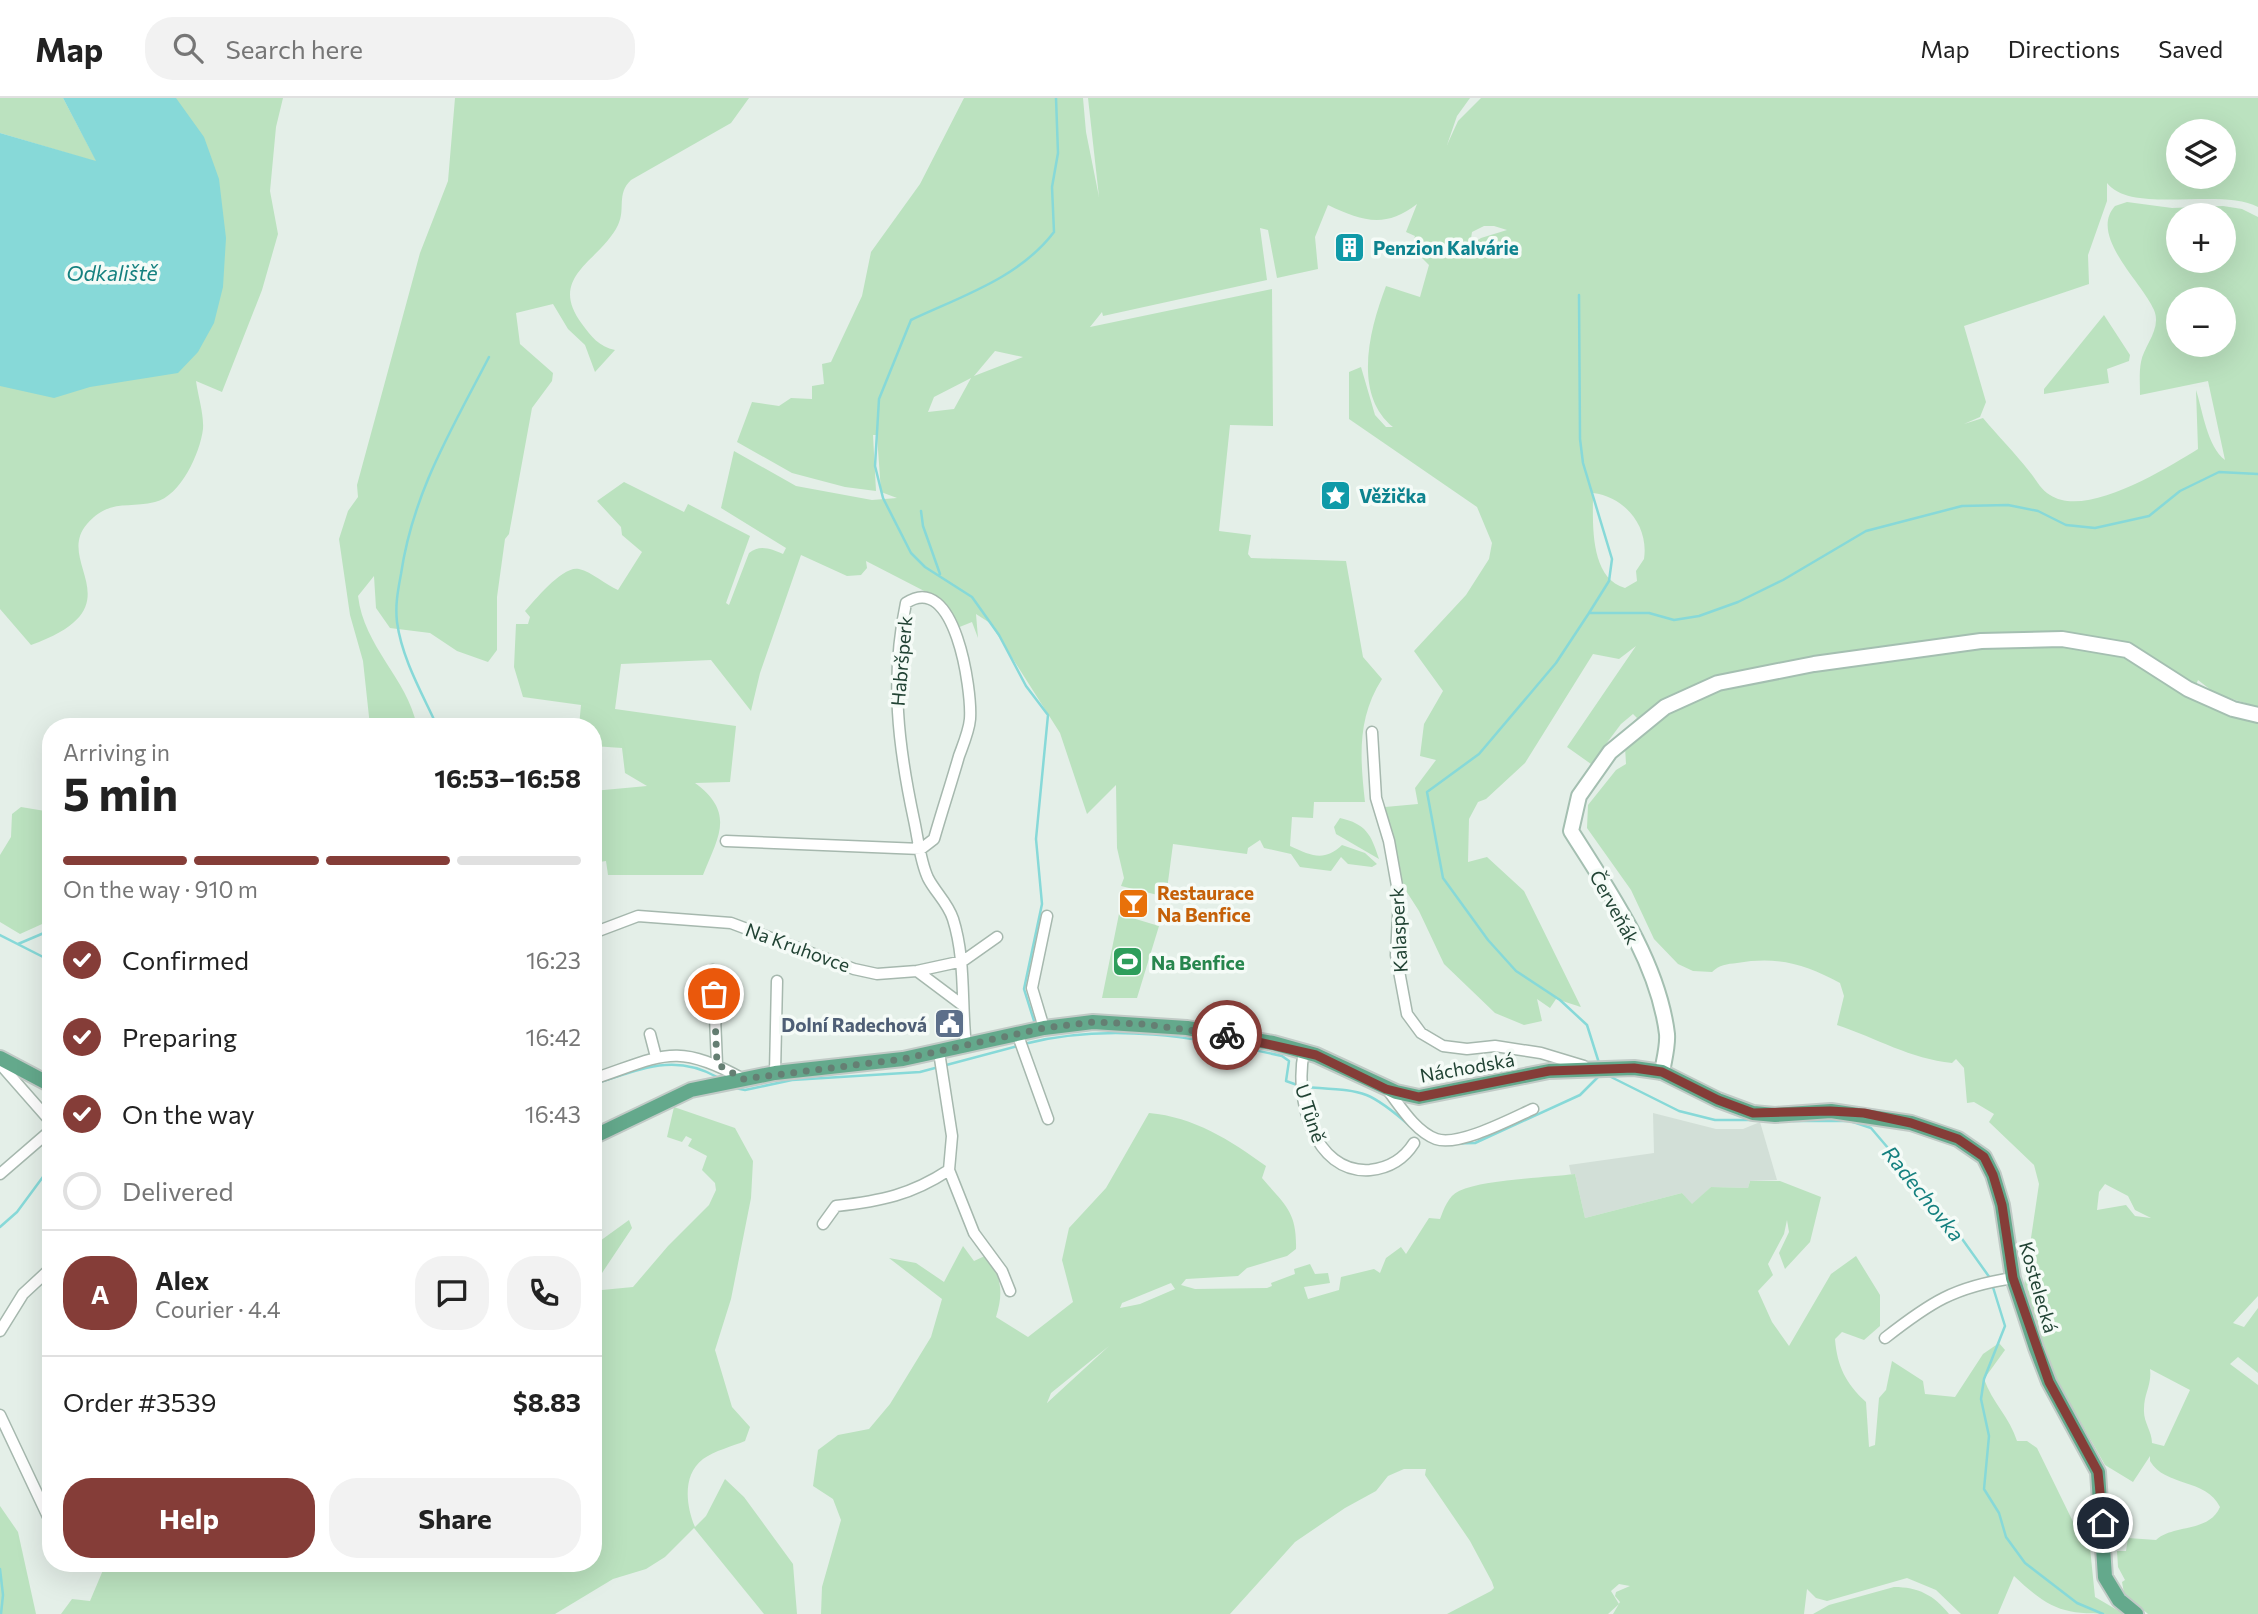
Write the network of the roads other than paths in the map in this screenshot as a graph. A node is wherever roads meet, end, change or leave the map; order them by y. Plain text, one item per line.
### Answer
1 (2258, 715) edge
2 (1372, 732) dead end
3 (726, 841) dead end
4 (921, 849) junction
5 (1047, 916) dead end
6 (602, 930) edge
7 (997, 937) dead end
8 (963, 961) junction
9 (713, 970) dead end
10 (917, 971) junction
11 (776, 981) dead end
12 (961, 1004) junction
13 (1044, 1028) junction
14 (1017, 1033) junction
15 (650, 1034) dead end
16 (965, 1046) junction
17 (939, 1052) junction
18 (1304, 1052) junction
19 (656, 1057) junction
20 (0, 1058) edge
21 (0, 1064) edge
22 (717, 1064) junction
23 (1591, 1068) junction
24 (1662, 1072) junction
25 (775, 1073) junction
26 (602, 1076) edge
27 (743, 1079) junction
28 (42, 1080) edge
29 (1386, 1089) junction
30 (1533, 1110) dead end
31 (42, 1112) edge
32 (1048, 1119) dead end
33 (602, 1133) edge
34 (42, 1138) edge
35 (1414, 1143) dead end
36 (949, 1170) junction
37 (0, 1174) edge
38 (823, 1224) dead end
39 (42, 1276) edge
40 (2013, 1278) junction
41 (1010, 1291) dead end
42 (0, 1331) edge
43 (1885, 1338) dead end
44 (0, 1415) edge
45 (42, 1504) edge
46 (2136, 1614) edge

1 - 24 street, Červeňák
2 - 23 street, Kalasperk
3 - 4 street
4 - 4 street, Habršperk
4 - 8 street, Habršperk
5 - 13 street
6 - 10 street, Na Kruhovce
7 - 8 street, Na Kruhovce
8 - 10 street, Na Kruhovce
8 - 12 street, Habršperk
9 - 22 street
10 - 12 street
11 - 25 street
12 - 16 street, Habršperk
13 - 14 main road, Náchodská
13 - 18 main road, Náchodská
14 - 16 main road, Náchodská
14 - 32 street
15 - 19 street
16 - 17 main road, Náchodská
17 - 25 main road, Náchodská
17 - 36 street
18 - 29 main road, Náchodská
18 - 35 street, U Tůně
19 - 22 street
19 - 26 street
20 - 28 main road
21 - 31 street
22 - 27 street
23 - 24 main road, Náchodská
23 - 29 main road, Náchodská
24 - 40 main road, Kostelecká
25 - 27 main road, Náchodská
27 - 33 main road, Náchodská
29 - 30 street
34 - 37 street
36 - 38 street
36 - 41 street
39 - 42 street
40 - 43 street
40 - 46 main road, Kostelecká
44 - 45 street

